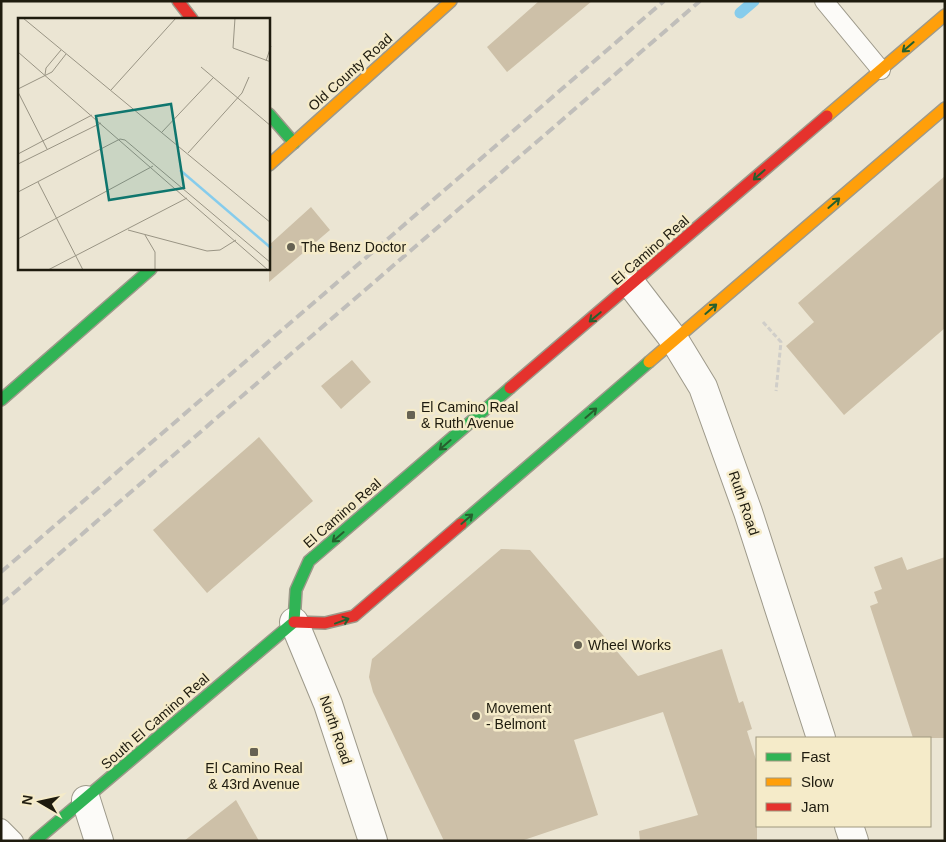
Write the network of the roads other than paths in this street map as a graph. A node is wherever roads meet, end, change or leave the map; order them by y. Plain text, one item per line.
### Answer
1 (178, 1) edge
2 (451, 1) edge
3 (824, 1) edge
4 (945, 15) edge
5 (191, 18) edge
6 (881, 70) junction
7 (945, 108) edge
8 (270, 115) edge
9 (294, 143) junction
10 (270, 164) edge
11 (150, 270) edge
12 (632, 285) junction
13 (675, 341) junction
14 (1, 400) edge
15 (294, 622) junction
16 (821, 737) edge
17 (86, 800) junction
18 (849, 827) edge
19 (1, 828) edge
20 (14, 841) edge
21 (35, 841) edge
22 (100, 841) edge
23 (373, 841) edge
24 (854, 841) edge

1 - 5 main road
2 - 9 main road, Old County Road
3 - 6 lane
4 -> 6 main road, El Camino Real
6 -> 12 main road, El Camino Real
13 -> 7 main road
8 - 9 main road
9 - 10 main road, Old County Road
11 - 14 main road
12 - 13 street, Ruth Road
12 -> 15 main road, El Camino Real
15 -> 13 main road
13 - 16 street, Ruth Road
15 - 17 main road, South El Camino Real
15 - 23 street, North Road
17 - 21 main road, South El Camino Real
17 - 22 street
18 - 24 street
19 - 20 lane

